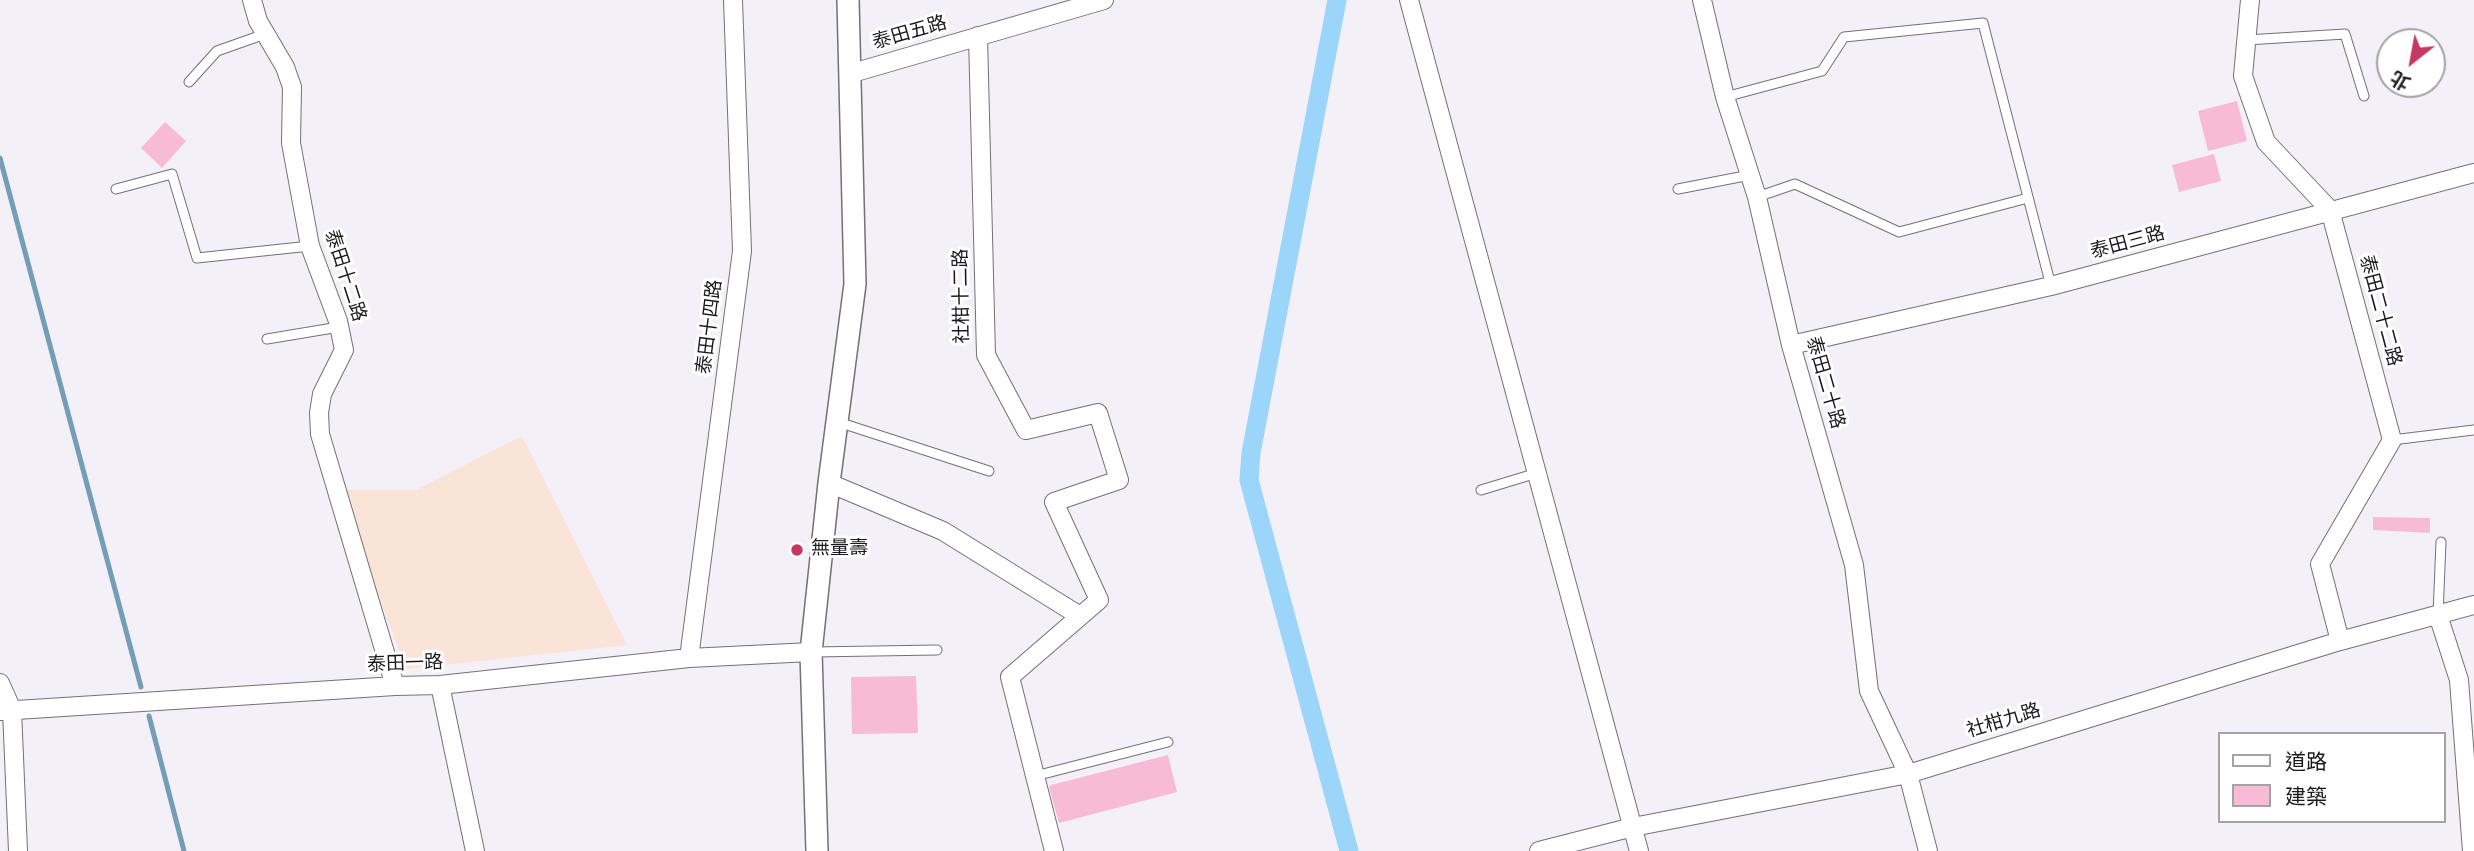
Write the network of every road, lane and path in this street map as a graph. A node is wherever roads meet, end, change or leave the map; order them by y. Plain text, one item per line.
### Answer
1 (252, 0) edge
2 (733, 0) edge
3 (848, 0) edge
4 (1104, 0) edge
5 (1409, 0) edge
6 (1702, 0) edge
7 (2250, 0) edge
8 (265, 34) junction
9 (978, 36) junction
10 (2246, 40) junction
11 (849, 74) junction
12 (189, 82) dead end
13 (2364, 96) dead end
14 (1725, 97) junction
15 (2474, 173) edge
16 (1750, 175) junction
17 (116, 188) dead end
18 (1678, 189) dead end
19 (1757, 197) junction
20 (2028, 198) junction
21 (2330, 210) junction
22 (310, 246) junction
23 (2051, 286) junction
24 (339, 327) junction
25 (267, 339) dead end
26 (1791, 345) junction
27 (837, 422) junction
28 (2474, 430) edge
29 (2392, 440) junction
30 (989, 471) dead end
31 (1537, 473) junction
32 (829, 483) junction
33 (1481, 490) dead end
34 (2441, 542) dead end
35 (2474, 605) edge
36 (2438, 615) junction
37 (1080, 616) junction
38 (2340, 640) junction
39 (937, 650) dead end
40 (811, 652) junction
41 (689, 658) junction
42 (0, 683) edge
43 (395, 685) junction
44 (440, 685) junction
45 (6, 711) edge
46 (1168, 742) dead end
47 (1908, 774) junction
48 (1035, 776) junction
49 (1633, 827) junction
50 (18, 851) edge
51 (475, 851) edge
52 (817, 851) edge
53 (1054, 851) edge
54 (1539, 851) edge
55 (1639, 851) edge
56 (1928, 851) edge
57 (2472, 851) edge

1 - 8 street, 泰田十二路
2 - 41 street, 泰田十四路
3 - 11 street
4 - 9 street, 泰田五路
5 - 31 street
6 - 14 street, 泰田二十路
7 - 10 street, 泰田二十二路
8 - 12 lane
8 - 22 street, 泰田十二路
9 - 11 street, 泰田五路
9 - 37 street, 社柑十二路
10 - 13 lane
10 - 21 street, 泰田二十二路
11 - 27 street
14 - 16 street, 泰田二十路
14 - 20 lane
15 - 21 street, 泰田三路
16 - 18 lane
16 - 19 street, 泰田二十路
17 - 22 lane
19 - 20 lane
19 - 26 street, 泰田二十路
20 - 23 lane
21 - 23 street, 泰田三路
21 - 29 street, 泰田二十二路
22 - 24 street, 泰田十二路
23 - 26 street, 泰田三路
24 - 25 lane
24 - 43 street, 泰田十二路
26 - 47 street, 泰田二十路
27 - 30 lane
27 - 32 street
28 - 29 lane
29 - 38 street
31 - 33 lane
31 - 49 street
32 - 37 street
32 - 40 street
34 - 36 lane
35 - 36 street, 社柑九路
36 - 38 street, 社柑九路
36 - 57 street
37 - 48 street, 社柑十二路
38 - 47 street, 社柑九路
39 - 40 lane
40 - 41 street, 泰田一路
40 - 52 street
41 - 44 street, 泰田一路
42 - 45 street
43 - 44 street, 泰田一路
43 - 45 street, 泰田一路
44 - 51 street
45 - 50 street
46 - 48 lane
47 - 49 street, 社柑九路
47 - 56 street, 泰田二十路
48 - 53 street, 社柑十二路
49 - 54 street, 社柑九路
49 - 55 street

